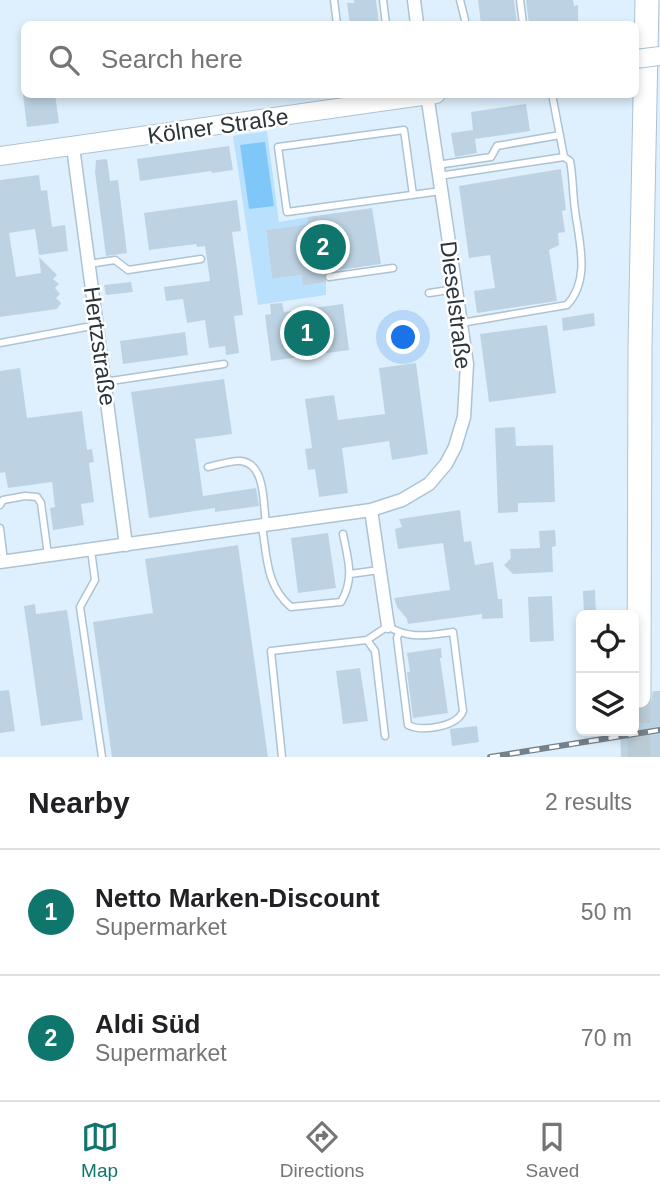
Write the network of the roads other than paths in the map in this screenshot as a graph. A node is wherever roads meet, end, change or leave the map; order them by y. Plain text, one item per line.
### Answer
1 (334, 0) edge
2 (383, 0) edge
3 (414, 0) edge
4 (460, 0) edge
5 (520, 0) edge
6 (647, 0) edge
7 (465, 20) dead end
8 (337, 21) edge
9 (386, 21) edge
10 (417, 21) edge
11 (523, 21) edge
12 (660, 56) edge
13 (639, 59) edge
14 (409, 98) edge
15 (430, 98) edge
16 (553, 98) edge
17 (560, 135) junction
18 (73, 147) junction
19 (0, 156) edge
20 (564, 157) junction
21 (438, 171) junction
22 (440, 191) junction
23 (413, 195) junction
24 (201, 259) dead end
25 (89, 264) junction
26 (393, 268) dead end
27 (329, 277) dead end
28 (456, 289) junction
29 (429, 293) dead end
30 (461, 323) junction
31 (97, 326) junction
32 (0, 343) edge
33 (224, 364) dead end
34 (104, 382) junction
35 (208, 467) dead end
36 (0, 505) edge
37 (371, 510) junction
38 (264, 526) junction
39 (0, 527) edge
40 (343, 534) dead end
41 (126, 545) junction
42 (91, 550) junction
43 (48, 555) junction
44 (2, 562) edge
45 (380, 570) junction
46 (350, 574) junction
47 (393, 629) junction
48 (367, 640) junction
49 (639, 696) dead end
50 (385, 736) dead end
51 (102, 757) edge
52 (282, 757) edge

1 - 8 lane
2 - 9 lane
3 - 10 street
4 - 7 lane
5 - 11 lane
6 - 49 highway
12 - 13 street, bridge
14 - 18 street, Kölner Straße
15 - 21 street, Dieselstraße
16 - 17 lane
17 - 20 lane
17 - 21 lane
18 - 19 street, Kölner Straße
18 - 25 street, Hertzstraße
20 - 21 lane
20 - 30 lane
21 - 22 street, Dieselstraße
22 - 23 lane
22 - 28 street, Dieselstraße
23 - 23 lane
24 - 25 lane
25 - 31 street, Hertzstraße
26 - 27 lane
28 - 29 lane
28 - 30 street, Dieselstraße
30 - 37 street, Dieselstraße
31 - 32 lane
31 - 34 street, Hertzstraße
33 - 34 lane
34 - 41 street, Hertzstraße
35 - 38 lane
36 - 43 lane
37 - 38 street, Dieselstraße
37 - 45 street
38 - 41 street, Dieselstraße
38 - 46 lane
39 - 44 lane
40 - 46 lane
41 - 42 street, Dieselstraße
42 - 43 street, Dieselstraße
42 - 51 lane
43 - 44 street, Dieselstraße
45 - 46 lane
45 - 47 street
47 - 47 lane
47 - 48 lane
48 - 50 lane
48 - 52 lane

